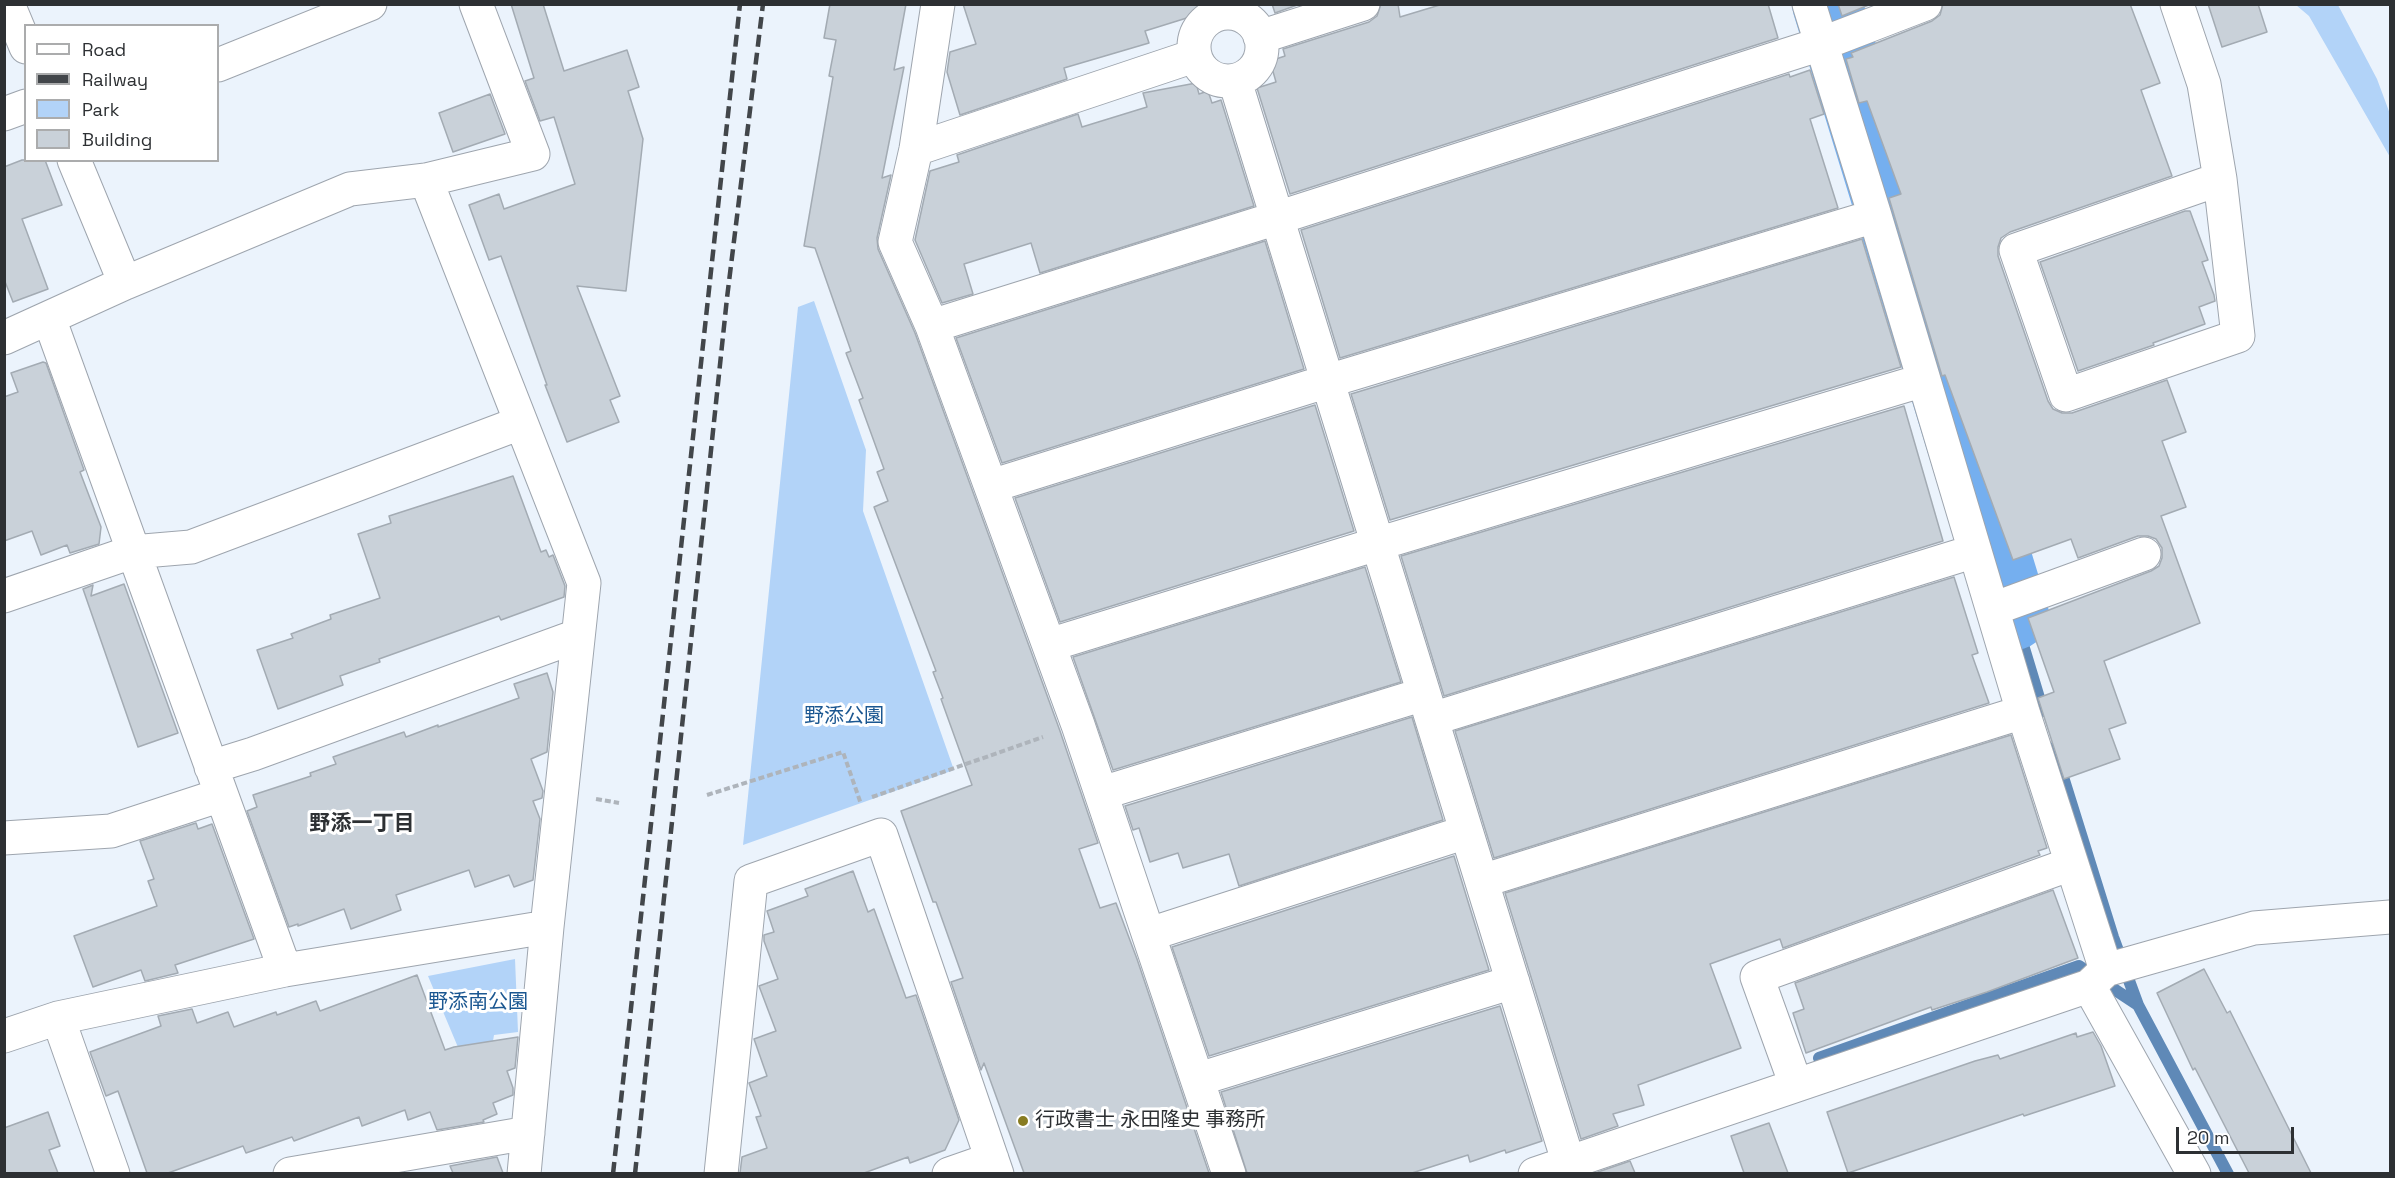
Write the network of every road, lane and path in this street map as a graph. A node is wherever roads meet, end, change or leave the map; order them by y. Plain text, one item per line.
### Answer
1 (8, 4) edge
2 (370, 4) edge
3 (476, 4) edge
4 (938, 4) edge
5 (1363, 4) edge
6 (1809, 4) edge
7 (1925, 4) edge
8 (2177, 4) edge
9 (1213, 10) edge
10 (1260, 37) junction
11 (24, 42) edge
12 (1821, 44) junction
13 (1194, 57) junction
14 (219, 65) edge
15 (1235, 81) junction
16 (24, 107) edge
17 (4, 114) edge
18 (916, 149) junction
19 (75, 162) edge
20 (2220, 179) junction
21 (426, 180) junction
22 (1875, 216) junction
23 (1277, 218) junction
24 (125, 283) junction
25 (49, 318) junction
26 (932, 326) junction
27 (4, 338) edge
28 (1924, 380) junction
29 (1328, 381) junction
30 (520, 423) junction
31 (991, 486) junction
32 (1377, 544) junction
33 (1975, 551) junction
34 (132, 552) junction
35 (2144, 554) dead end
36 (4, 596) edge
37 (1993, 609) junction
38 (577, 636) junction
39 (1049, 645) junction
40 (1428, 706) junction
41 (2023, 712) junction
42 (1078, 725) junction
43 (216, 781) junction
44 (1102, 793) junction
45 (707, 795) dead end
46 (860, 801) junction
47 (1466, 832) junction
48 (4, 838) edge
49 (873, 838) junction
50 (2071, 864) junction
51 (1482, 881) junction
52 (2391, 917) edge
53 (547, 927) junction
54 (1150, 934) junction
55 (285, 970) junction
56 (2098, 978) junction
57 (1513, 982) junction
58 (58, 1018) junction
59 (4, 1036) edge
60 (1199, 1079) junction
61 (1796, 1085) junction
62 (528, 1133) junction
63 (994, 1166) edge
64 (1570, 1168) edge
65 (113, 1173) edge
66 (290, 1173) edge
67 (524, 1173) edge
68 (721, 1173) edge
69 (949, 1173) edge
70 (1229, 1173) edge
71 (1535, 1173) edge
72 (2194, 1173) edge

1 - 11 street
2 - 14 street
3 - 21 street
4 - 18 street
5 - 10 street
6 - 12 street
7 - 12 street
8 - 20 street
9 - 10 street
9 - 13 street
10 - 15 street
12 - 22 street
12 - 23 street
13 - 15 street
13 - 18 street
15 - 23 street
16 - 17 street
18 - 26 street
19 - 24 street
20 - 20 street
21 - 24 street
21 - 30 street
22 - 28 street
22 - 29 street
23 - 26 street
23 - 29 street
24 - 25 street
25 - 27 street
25 - 34 street
26 - 31 street
28 - 32 street
28 - 33 street
29 - 31 street
29 - 32 street
30 - 34 street
30 - 38 street
31 - 39 street
32 - 39 street
32 - 40 street
33 - 37 street
33 - 40 street
34 - 36 street
34 - 43 street
35 - 37 street
37 - 41 street
38 - 43 street
38 - 53 street
39 - 42 street
40 - 44 street
40 - 47 street
41 - 50 street
41 - 51 street
42 - 44 street
42 - 46 path
43 - 48 street
43 - 55 street
44 - 54 street
45 - 46 path
46 - 49 path
47 - 51 street
47 - 54 street
49 - 63 street
49 - 68 street
50 - 56 street
50 - 61 street
51 - 57 street
52 - 56 street
53 - 55 street
53 - 62 street
54 - 60 street
55 - 58 street
56 - 61 street
56 - 72 street
57 - 60 street
57 - 64 street
58 - 59 street
58 - 65 street
60 - 70 street
61 - 64 street
62 - 66 street
62 - 67 street
63 - 69 street
64 - 71 street

